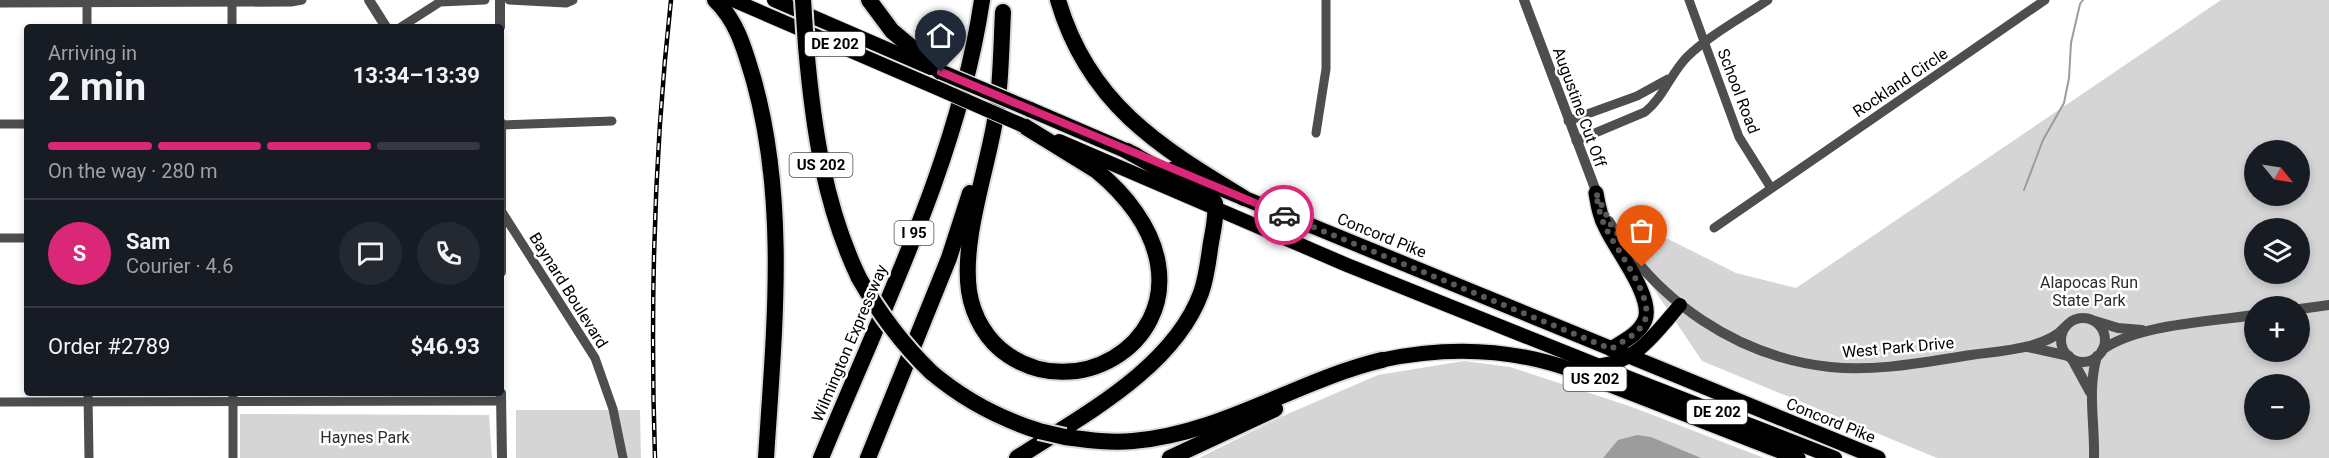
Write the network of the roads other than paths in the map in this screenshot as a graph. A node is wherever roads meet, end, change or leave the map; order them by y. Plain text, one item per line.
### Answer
1 (302, 0) edge
2 (369, 0) edge
3 (485, 0) edge
4 (500, 0) edge
5 (509, 0) edge
6 (573, 0) edge
7 (715, 0) edge
8 (733, 0) edge
9 (756, 0) edge
10 (774, 0) edge
11 (803, 0) edge
12 (869, 0) edge
13 (976, 0) edge
14 (982, 0) edge
15 (1058, 0) edge
16 (1326, 0) edge
17 (1524, 0) edge
18 (1689, 0) edge
19 (1768, 0) edge
20 (2045, 0) edge
21 (87, 1) edge
22 (232, 1) edge
23 (0, 3) edge
24 (1004, 6) edge
25 (87, 24) edge
26 (231, 24) edge
27 (384, 24) edge
28 (406, 24) edge
29 (500, 24) edge
30 (835, 26) junction
31 (1705, 43) junction
32 (972, 56) junction
33 (1670, 78) junction
34 (939, 80) junction
35 (612, 121) dead end
36 (1568, 121) junction
37 (0, 124) edge
38 (24, 124) edge
39 (504, 125) edge
40 (1024, 126) junction
41 (1316, 134) dead end
42 (1576, 141) junction
43 (1127, 151) junction
44 (1771, 188) junction
45 (1596, 193) junction
46 (1244, 198) junction
47 (1216, 208) junction
48 (504, 216) edge
49 (1714, 228) dead end
50 (0, 238) edge
51 (24, 238) edge
52 (1680, 305) junction
53 (2329, 305) edge
54 (2310, 308) edge
55 (2244, 316) edge
56 (2093, 320) junction
57 (2065, 327) junction
58 (2145, 331) junction
59 (2025, 347) junction
60 (1611, 349) junction
61 (2100, 353) junction
62 (1630, 357) junction
63 (2071, 357) junction
64 (1382, 360) junction
65 (1600, 366) junction
66 (2091, 393) junction
67 (88, 397) edge
68 (233, 397) edge
69 (369, 397) edge
70 (501, 397) edge
71 (0, 402) edge
72 (89, 458) edge
73 (233, 458) edge
74 (502, 458) edge
75 (623, 458) edge
76 (766, 458) edge
77 (820, 458) edge
78 (868, 458) edge
79 (1017, 458) edge
80 (1170, 458) edge
81 (1798, 458) edge
82 (1835, 458) edge
83 (1878, 458) edge
84 (2094, 458) edge

1 - 22 street
2 - 27 street
3 - 28 street
4 - 29 street
5 - 6 street
7 - 76 highway
8 - 34 main road, Concord Pike / DE 202
9 - 30 main road
10 - 30 main road, Concord Pike / DE 202
11 - 64 highway, US 202, bridge
12 - 34 highway
13 - 32 highway
14 - 32 highway, Wilmington Expressway / I 95
15 - 46 highway, US 202
16 - 41 street
17 - 36 street, Augustine Cut Off
18 - 31 street, School Road
19 - 31 street
20 - 44 street, Rockland Circle
21 - 22 street
21 - 23 street
21 - 25 street
22 - 26 street
24 - 40 highway
24 - 78 highway, I 95
30 - 34 main road, Concord Pike / DE 202
31 - 33 street
31 - 44 street, School Road
32 - 77 highway, Wilmington Expressway / I 95
33 - 36 street
33 - 42 street
34 - 40 main road, Concord Pike / DE 202, bridge
34 - 43 highway, Concord Pike / DE 202, bridge
35 - 39 street
36 - 42 street, Augustine Cut Off
37 - 38 street
40 - 47 main road, Concord Pike / DE 202
42 - 45 street, Augustine Cut Off
43 - 46 highway, Concord Pike / DE 202
43 - 47 highway
44 - 49 street, Rockland Circle
45 - 52 street, Augustine Cut Off
45 - 60 highway
46 - 60 highway, Concord Pike / US 202
47 - 65 main road, Concord Pike / DE 202
47 - 79 highway
48 - 75 street, Baynard Boulevard
50 - 51 street
52 - 59 street, West Park Drive
52 - 62 main road
53 - 54 street
55 - 58 street
56 - 57 street
56 - 58 street
56 - 61 street
57 - 59 street, West Park Drive
57 - 63 street
58 - 61 street
59 - 63 street, West Park Drive
60 - 62 highway, Concord Pike / US 202
61 - 63 street
61 - 66 street
62 - 65 main road
62 - 83 highway, Concord Pike / US 202
63 - 66 street
64 - 80 highway
64 - 81 highway, US 202
65 - 82 main road, Concord Pike / DE 202
66 - 84 street
67 - 68 street
67 - 71 street
67 - 72 street
68 - 69 street
68 - 73 street
69 - 70 street
70 - 74 street

